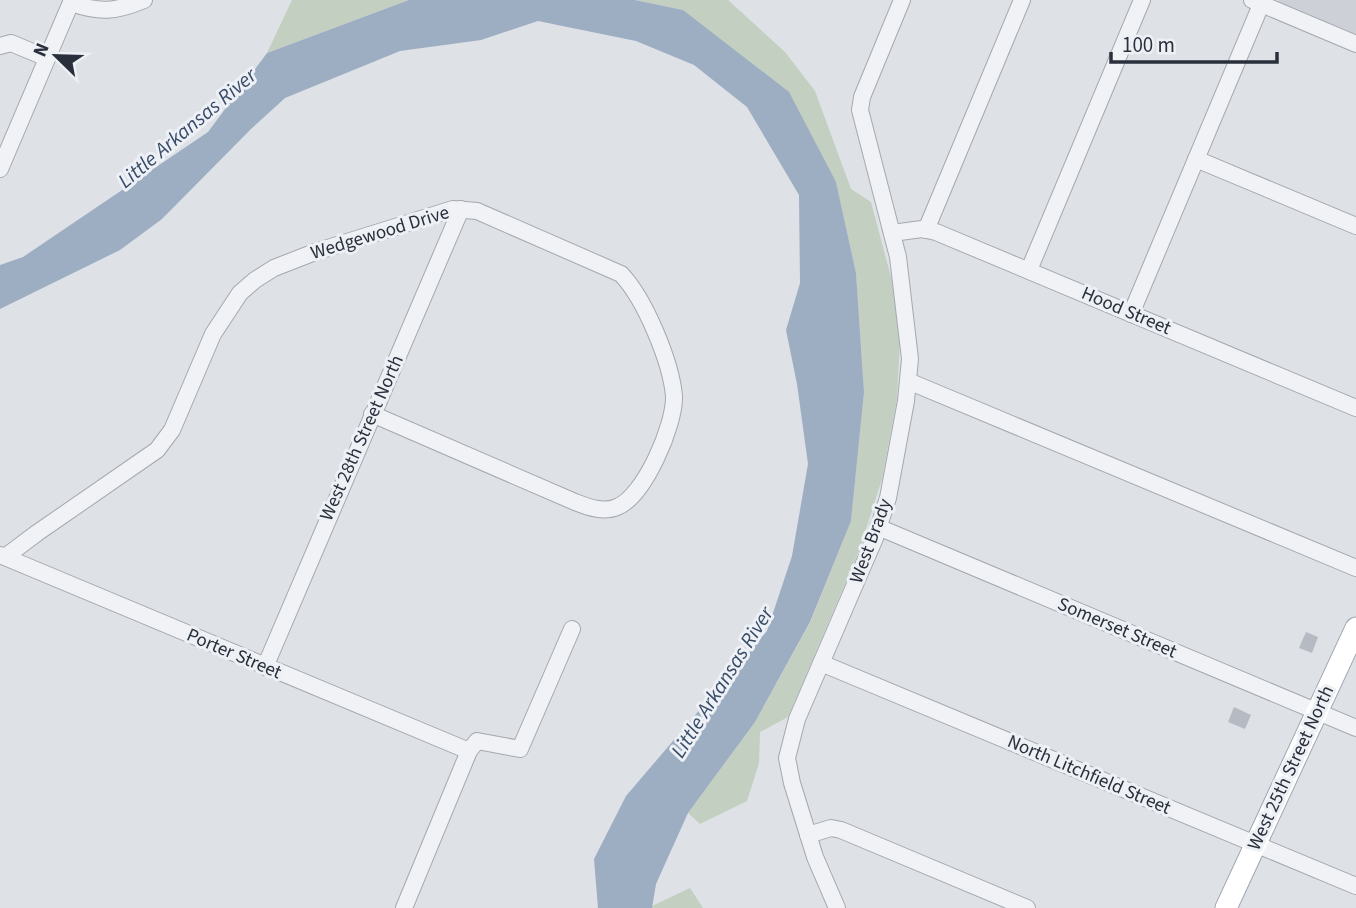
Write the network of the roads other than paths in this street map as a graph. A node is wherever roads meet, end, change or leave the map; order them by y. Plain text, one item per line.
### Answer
1 (144, 0) edge
2 (902, 0) edge
3 (1022, 0) edge
4 (1142, 0) edge
5 (1258, 1) edge
6 (71, 2) edge
7 (4, 41) edge
8 (1356, 44) edge
9 (47, 58) junction
10 (1196, 159) junction
11 (0, 169) edge
12 (461, 209) junction
13 (1356, 226) edge
14 (926, 230) junction
15 (892, 233) junction
16 (1029, 270) junction
17 (1132, 314) junction
18 (908, 381) junction
19 (1356, 408) edge
20 (372, 414) junction
21 (878, 527) junction
22 (3, 556) edge
23 (1356, 568) edge
24 (1356, 628) edge
25 (572, 629) dead end
26 (821, 663) junction
27 (265, 667) junction
28 (1317, 711) junction
29 (1356, 728) edge
30 (469, 751) junction
31 (808, 835) junction
32 (1256, 845) junction
33 (1356, 887) edge
34 (404, 908) edge
35 (837, 908) edge
36 (1027, 908) edge
37 (1226, 908) edge

1 - 6 street
2 - 15 street, West Brady
3 - 14 street
4 - 16 street
5 - 8 street
5 - 10 street
6 - 9 street
7 - 9 street
9 - 11 street
10 - 13 street
10 - 17 street
12 - 20 street, West 28th Street North
12 - 20 street, Wedgewood Drive
12 - 22 street, Wedgewood Drive
14 - 15 street, Hood Street
14 - 16 street, Hood Street
15 - 18 street, West Brady
16 - 17 street, Hood Street
17 - 19 street, Hood Street
18 - 21 street, West Brady
18 - 23 street
20 - 27 street, West 28th Street North
21 - 26 street, West Brady
21 - 28 street, Somerset Street
22 - 27 street, Porter Street
24 - 28 main road, West 25th Street North
25 - 30 street
26 - 31 street, West Brady
26 - 32 street, North Litchfield Street
27 - 30 street, Porter Street
28 - 29 street, Somerset Street
28 - 32 main road, West 25th Street North
30 - 34 street
31 - 35 street, West Brady
31 - 36 street
32 - 33 street, North Litchfield Street
32 - 37 main road, West 25th Street North

